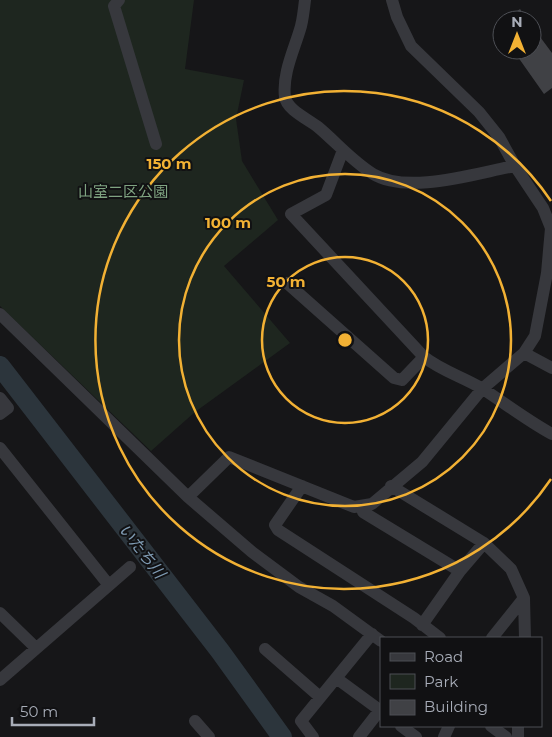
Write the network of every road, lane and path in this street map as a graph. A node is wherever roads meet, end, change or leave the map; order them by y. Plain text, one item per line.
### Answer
1 (119, 0) edge
2 (306, 0) edge
3 (392, 0) edge
4 (156, 144) dead end
5 (343, 150) junction
6 (514, 166) junction
7 (548, 208) edge
8 (287, 283) dead end
9 (0, 314) edge
10 (524, 353) junction
11 (424, 357) junction
12 (552, 368) edge
13 (482, 389) junction
14 (0, 398) edge
15 (0, 414) edge
16 (552, 434) edge
17 (0, 448) edge
18 (302, 486) junction
19 (391, 486) junction
20 (188, 497) junction
21 (362, 506) junction
22 (484, 543) junction
23 (130, 566) dead end
24 (460, 571) junction
25 (108, 584) junction
26 (524, 598) junction
27 (0, 613) edge
28 (422, 625) junction
29 (376, 637) edge
30 (439, 637) edge
31 (493, 637) edge
32 (525, 637) edge
33 (35, 647) junction
34 (265, 649) dead end
35 (336, 678) junction
36 (0, 680) edge
37 (320, 697) junction
38 (380, 711) edge
39 (195, 721) dead end
40 (402, 727) edge
41 (492, 727) edge
42 (209, 737) edge
43 (313, 737) edge
44 (359, 737) edge
45 (416, 737) edge
46 (506, 737) edge

1 - 4 street
2 - 5 street
3 - 6 street
5 - 6 street
5 - 11 street
6 - 7 street
7 - 10 street
8 - 11 street
9 - 20 street
10 - 12 street
10 - 13 street
11 - 13 street
13 - 16 street
13 - 19 street
14 - 15 street
17 - 25 street
18 - 20 street
18 - 21 street
18 - 28 street
19 - 21 street
19 - 22 street
20 - 29 street
21 - 24 street
22 - 24 street
22 - 26 street
23 - 25 street
24 - 28 street
25 - 33 street
26 - 31 street
26 - 32 street
27 - 33 street
28 - 30 street
29 - 35 street
33 - 36 street
34 - 37 street
35 - 37 street
35 - 38 street
37 - 43 street
38 - 44 street
39 - 42 street
40 - 45 street
41 - 46 street

